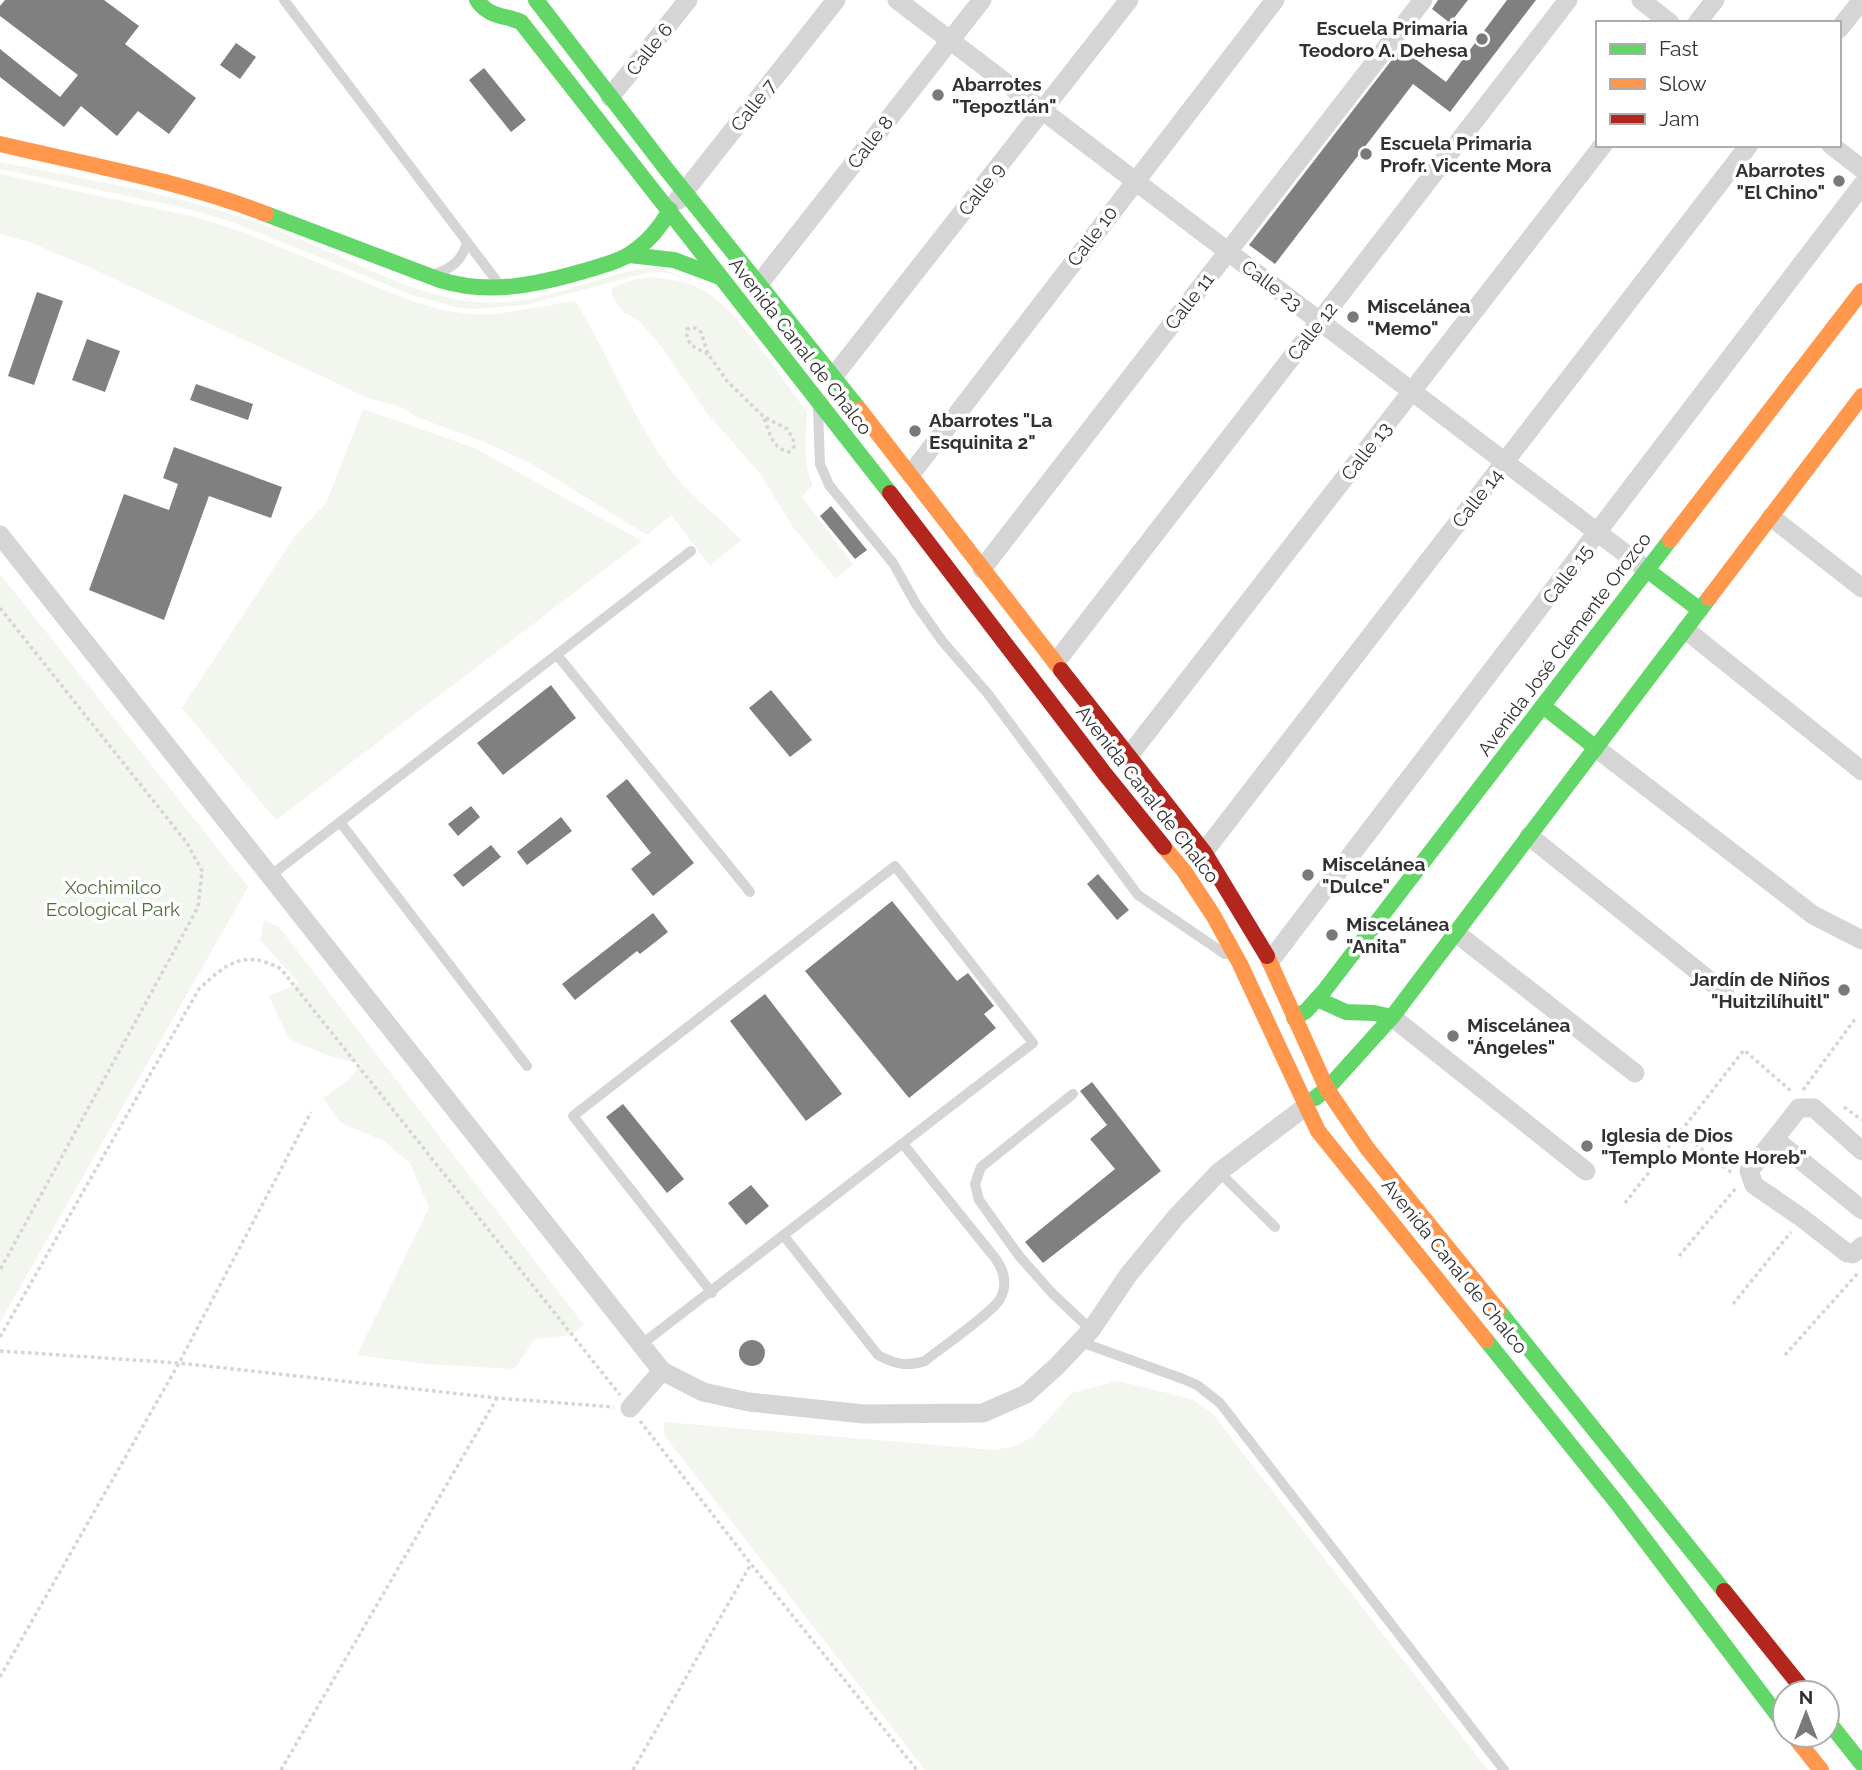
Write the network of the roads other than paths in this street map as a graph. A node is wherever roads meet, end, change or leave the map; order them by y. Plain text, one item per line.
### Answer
1 (284, 0) edge
2 (477, 0) edge
3 (536, 0) edge
4 (688, 0) edge
5 (835, 0) edge
6 (897, 0) edge
7 (982, 0) edge
8 (1129, 0) edge
9 (1275, 0) edge
10 (1423, 0) edge
11 (1568, 0) edge
12 (1641, 0) edge
13 (1715, 0) edge
14 (1861, 0) edge
15 (1668, 21) edge
16 (1699, 21) edge
17 (1841, 26) edge
18 (950, 40) junction
19 (610, 97) junction
20 (1043, 111) junction
21 (0, 144) edge
22 (1600, 147) edge
23 (1747, 147) edge
24 (1834, 147) edge
25 (1862, 169) edge
26 (1134, 180) junction
27 (1862, 185) edge
28 (685, 192) junction
29 (670, 210) junction
30 (467, 242) junction
31 (1228, 251) junction
32 (622, 258) junction
33 (420, 273) junction
34 (720, 277) junction
35 (759, 284) junction
36 (502, 288) junction
37 (1862, 291) edge
38 (1320, 321) junction
39 (833, 377) junction
40 (1412, 391) junction
41 (1862, 396) edge
42 (818, 399) junction
43 (1505, 462) junction
44 (911, 474) junction
45 (1771, 517) junction
46 (1598, 533) junction
47 (0, 535) edge
48 (691, 551) dead end
49 (982, 569) junction
50 (1647, 570) junction
51 (1862, 588) edge
52 (1700, 610) junction
53 (1686, 630) junction
54 (557, 655) junction
55 (1055, 662) junction
56 (1543, 706) junction
57 (1596, 748) junction
58 (1128, 757) junction
59 (1862, 771) edge
60 (340, 822) junction
61 (1529, 836) junction
62 (1204, 852) junction
63 (270, 876) junction
64 (750, 892) dead end
65 (1456, 933) junction
66 (1862, 940) edge
67 (1270, 961) junction
68 (1240, 964) junction
69 (1725, 993) dead end
70 (1317, 999) junction
71 (1392, 1017) junction
72 (1294, 1018) junction
73 (527, 1066) dead end
74 (1635, 1073) dead end
75 (1327, 1089) junction
76 (1073, 1094) dead end
77 (1305, 1107) junction
78 (1776, 1140) junction
79 (903, 1144) junction
80 (1862, 1151) edge
81 (1586, 1171) dead end
82 (1219, 1172) junction
83 (1862, 1210) edge
84 (1275, 1227) dead end
85 (784, 1236) junction
86 (1862, 1246) edge
87 (712, 1293) junction
88 (1086, 1336) junction
89 (642, 1344) junction
90 (662, 1371) junction
91 (630, 1408) road end
92 (1795, 1679) edge
93 (1771, 1706) edge
94 (1841, 1737) edge
95 (1804, 1749) edge
96 (1862, 1763) edge
97 (1504, 1770) edge
98 (1821, 1770) edge

1 - 30 lane
2 - 29 main road, Avenida Canal de Chalco
3 - 19 main road, Avenida Canal de Chalco
4 - 19 street, Calle 6
5 - 28 street, Calle 7
6 - 18 street, Calle 23
7 - 18 street, Calle 8
8 - 20 street, Calle 9
9 - 26 street, Calle 10
10 - 31 street, Calle 11
11 - 38 street, Calle 12
12 - 15 street
13 - 16 street
14 - 17 street
18 - 20 street, Calle 23
18 - 35 street, Calle 8
19 - 28 main road, Avenida Canal de Chalco
20 - 26 street, Calle 23
20 - 39 street, Calle 9
21 - 33 main road
22 - 40 street, Calle 13
23 - 43 street, Calle 14
24 - 25 street
26 - 31 street, Calle 23
26 - 44 street, Calle 10
27 - 46 street, Calle 15
28 - 29 street, Calle 7
28 - 35 main road, Avenida Canal de Chalco
29 - 32 main road
29 - 34 main road, Avenida Canal de Chalco
30 - 33 lane
30 - 36 lane
31 - 38 street, Calle 23
31 - 49 street, Calle 11
32 - 34 main road
32 - 36 main road
33 - 36 main road
34 - 42 main road, Avenida Canal de Chalco
35 - 39 main road, Avenida Canal de Chalco
37 - 50 main road, Avenida José Clemente Orozco
38 - 40 street, Calle 23
38 - 55 street, Calle 12
39 - 44 main road, Avenida Canal de Chalco
40 - 43 street, Calle 23
40 - 58 street, Calle 13
41 - 45 main road
42 - 68 main road, Avenida Canal de Chalco
42 - 68 lane
43 - 46 street, Calle 23
43 - 62 street, Calle 14
44 - 49 main road, Avenida Canal de Chalco
45 - 51 street
45 - 52 main road
46 - 50 street, Calle 23
46 - 67 street, Calle 15
47 - 63 street
48 - 54 lane
49 - 55 main road, Avenida Canal de Chalco
50 - 52 main road
50 - 56 main road, Avenida José Clemente Orozco
52 - 53 main road
53 - 57 main road
53 - 59 street
54 - 60 lane
54 - 64 lane
55 - 58 main road, Avenida Canal de Chalco
56 - 57 main road
56 - 70 main road, Avenida José Clemente Orozco
57 - 61 main road
57 - 66 street
58 - 62 main road, Avenida Canal de Chalco
60 - 63 lane
60 - 73 lane
61 - 65 main road
61 - 69 street
62 - 67 main road, Avenida Canal de Chalco
63 - 89 street
65 - 71 main road
65 - 74 street
67 - 72 main road, Avenida Canal de Chalco
68 - 77 main road, Avenida Canal de Chalco
70 - 71 main road
70 - 72 main road, Avenida José Clemente Orozco
71 - 75 main road
71 - 81 street
72 - 75 main road, Avenida Canal de Chalco
75 - 77 main road
75 - 92 main road, Avenida Canal de Chalco
76 - 88 lane
77 - 82 street
77 - 93 main road, Avenida Canal de Chalco
78 - 80 street
78 - 83 street
78 - 86 street
79 - 85 lane
79 - 85 lane
79 - 87 lane
82 - 84 lane
82 - 88 street
85 - 87 lane
87 - 89 lane
88 - 90 street
88 - 97 lane
89 - 90 street
90 - 91 street
94 - 96 main road
95 - 98 main road

